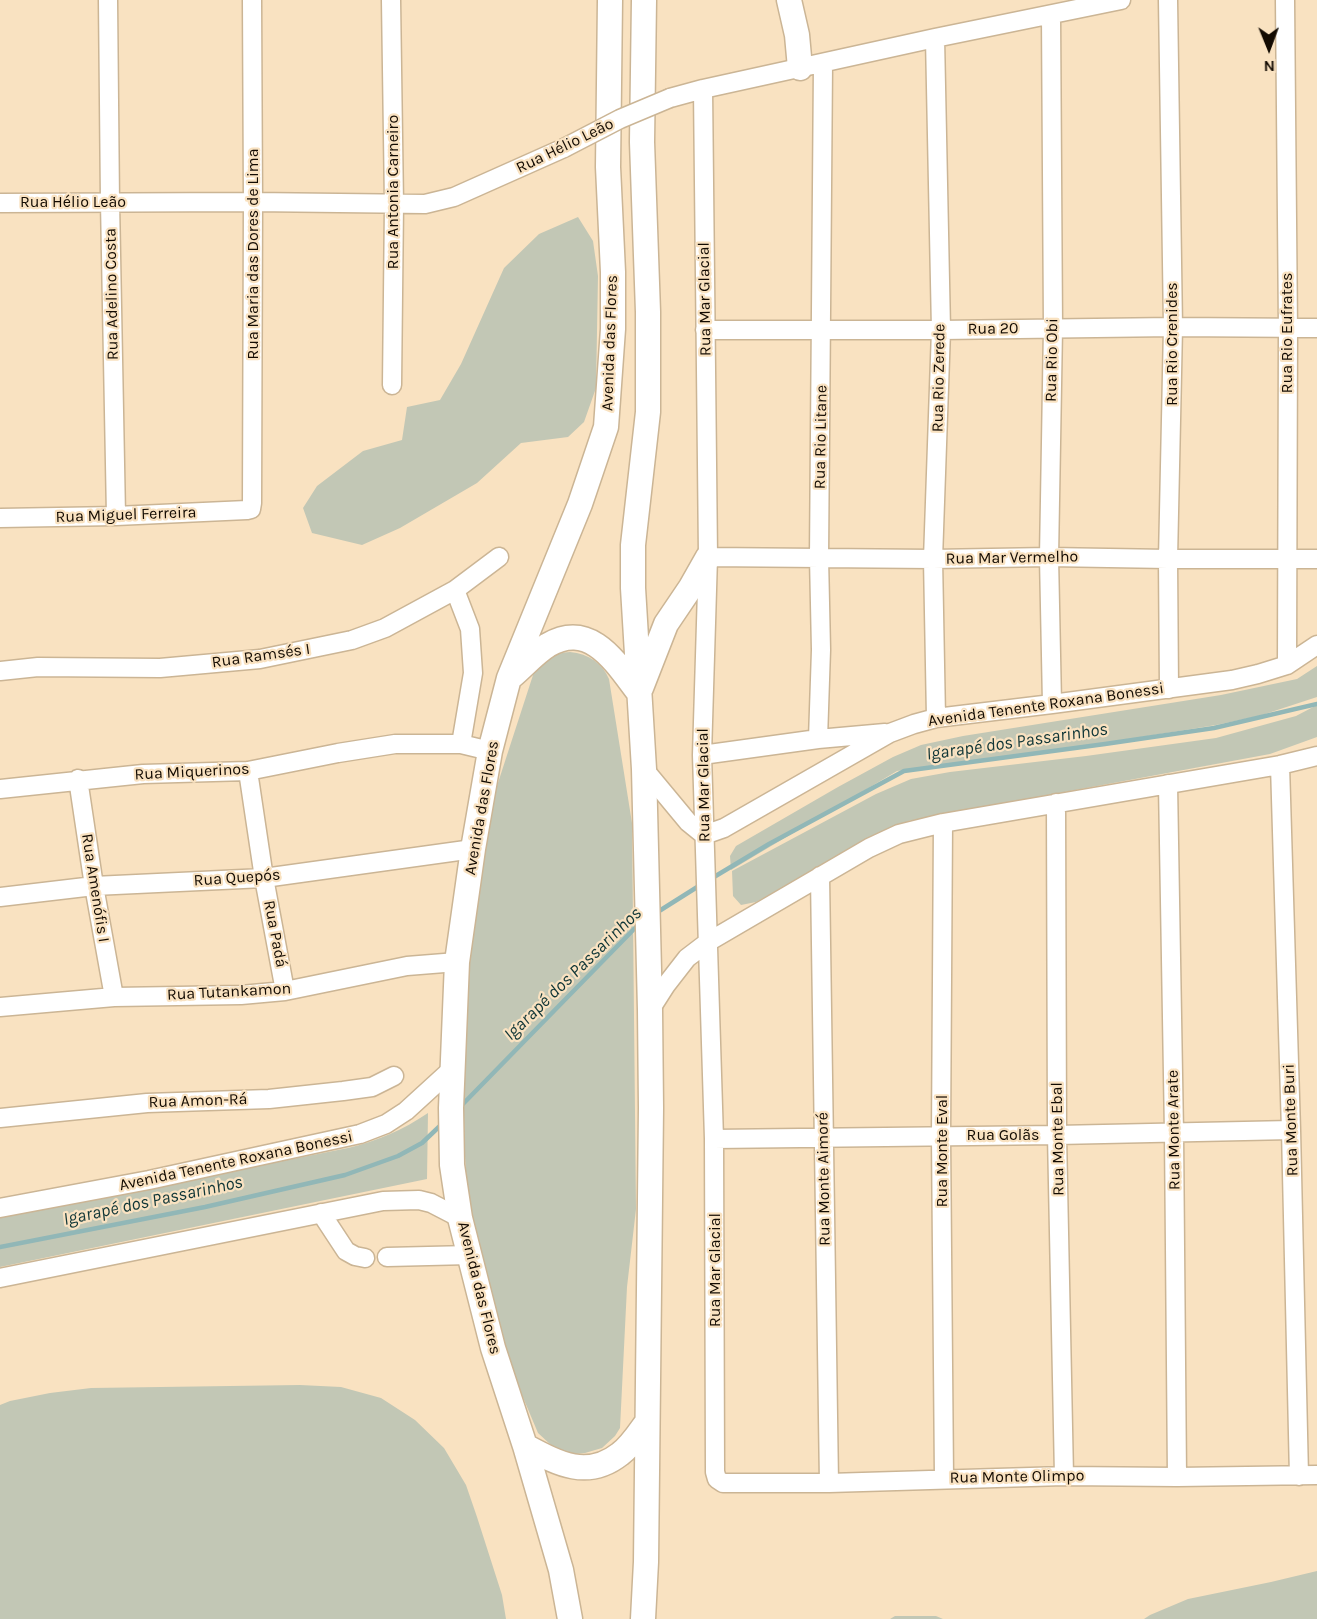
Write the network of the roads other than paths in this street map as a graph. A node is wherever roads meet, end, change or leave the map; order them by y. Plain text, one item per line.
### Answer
1 (108, 0) edge
2 (252, 0) edge
3 (391, 0) edge
4 (610, 0) edge
5 (644, 0) edge
6 (789, 0) edge
7 (1121, 0) edge
8 (1168, 0) edge
9 (1285, 0) edge
10 (1051, 15) junction
11 (935, 38) junction
12 (812, 66) junction
13 (703, 89) junction
14 (110, 202) junction
15 (253, 202) junction
16 (0, 203) edge
17 (394, 204) junction
18 (1173, 327) junction
19 (1053, 328) junction
20 (1317, 328) edge
21 (1288, 329) junction
22 (705, 330) junction
23 (822, 330) junction
24 (940, 330) junction
25 (392, 385) dead end
26 (251, 509) joint
27 (116, 516) junction
28 (0, 518) edge
29 (499, 557) dead end
30 (708, 557) junction
31 (819, 557) junction
32 (1049, 557) junction
33 (933, 559) junction
34 (1168, 559) junction
35 (1317, 559) edge
36 (1288, 560) junction
37 (455, 590) junction
38 (1317, 645) edge
39 (1287, 665) junction
40 (0, 671) edge
41 (509, 678) junction
42 (1168, 689) junction
43 (639, 693) junction
44 (1052, 704) junction
45 (936, 718) junction
46 (890, 733) junction
47 (818, 739) junction
48 (461, 744) junction
49 (490, 751) junction
50 (702, 755) junction
51 (1317, 756) edge
52 (1280, 765) junction
53 (644, 769) junction
54 (248, 771) junction
55 (78, 780) junction
56 (1168, 784) junction
57 (0, 789) edge
58 (1056, 803) junction
59 (944, 823) junction
60 (704, 835) junction
61 (473, 849) junction
62 (820, 876) junction
63 (264, 878) junction
64 (94, 886) junction
65 (0, 897) edge
66 (708, 942) junction
67 (457, 962) junction
68 (285, 991) junction
69 (114, 997) junction
70 (0, 1007) edge
71 (650, 1010) junction
72 (452, 1069) junction
73 (394, 1076) dead end
74 (0, 1118) edge
75 (1292, 1130) junction
76 (1174, 1132) junction
77 (1057, 1135) junction
78 (941, 1136) junction
79 (823, 1138) junction
80 (714, 1139) junction
81 (0, 1208) edge
82 (321, 1213) junction
83 (460, 1218) junction
84 (470, 1255) junction
85 (387, 1257) dead end
86 (364, 1258) dead end
87 (0, 1278) edge
88 (648, 1422) junction
89 (525, 1446) junction
90 (1064, 1476) junction
91 (1308, 1476) edge
92 (1177, 1477) junction
93 (717, 1479) joint
94 (944, 1479) junction
95 (829, 1483) junction
96 (570, 1619) edge
97 (643, 1619) edge

1 - 14 street, Rua Adelino Costa
2 - 15 street, Rua Maria das Dores de Lima
3 - 17 street, Rua Antonia Carneiro
4 - 41 main road, Avenida das Flores
5 - 43 main road
6 - 12 main road
7 - 10 street, Rua Hélio Leão
8 - 18 street, Rua Rio Crenides
9 - 21 street, Rua Rio Eufrates
10 - 11 street, Rua Hélio Leão
10 - 19 street, Rua Rio Obi
11 - 12 street, Rua Hélio Leão
11 - 24 street, Rua Rio Zerede
12 - 13 street, Rua Hélio Leão
12 - 23 street, Rua Rio Litane
13 - 17 street, Rua Hélio Leão, bridge
13 - 22 street, Rua Mar Glacial
14 - 15 street, Rua Hélio Leão
14 - 16 street, Rua Hélio Leão
14 - 27 street, Rua Adelino Costa
15 - 17 street, Rua Hélio Leão
15 - 26 street, Rua Maria das Dores de Lima
17 - 25 street, Rua Antonia Carneiro
18 - 19 street, Rua 20
18 - 21 street, Rua 20
18 - 34 street, Rua Rio Crenides
19 - 24 street, Rua 20
19 - 32 street, Rua Rio Obi
20 - 21 street, Rua 20
21 - 36 street, Rua Rio Eufrates
22 - 23 street, Rua 20
22 - 30 street, Rua Mar Glacial
23 - 24 street, Rua 20
23 - 31 street, Rua Rio Litane
24 - 33 street, Rua Rio Zerede
26 - 27 street, Rua Miguel Ferreira
27 - 28 street, Rua Miguel Ferreira
29 - 37 street, Rua Ramsés I
30 - 31 street, Rua Mar Vermelho
30 - 43 main road
30 - 50 street, Rua Mar Glacial
31 - 33 street, Rua Mar Vermelho
31 - 47 street, Rua Rio Litane
32 - 33 street, Rua Mar Vermelho
32 - 34 street, Rua Mar Vermelho
32 - 44 street, Rua Rio Obi
33 - 45 street, Rua Rio Zerede
34 - 36 street, Rua Mar Vermelho
34 - 42 street, Rua Rio Crenides
35 - 36 street, Rua Mar Vermelho
36 - 39 street, Rua Rio Eufrates
37 - 40 street, Rua Ramsés I
37 - 48 street
38 - 39 street, Avenida Tenente Roxana Bonessi
39 - 42 street, Avenida Tenente Roxana Bonessi
41 - 43 main road
41 - 49 main road, Avenida das Flores
42 - 44 street, Avenida Tenente Roxana Bonessi
43 - 53 main road
44 - 45 street, Avenida Tenente Roxana Bonessi
45 - 46 street, Avenida Tenente Roxana Bonessi
46 - 47 street
46 - 60 street, Avenida Tenente Roxana Bonessi
47 - 50 street
48 - 49 street, Rua Miquerinos
48 - 54 street, Rua Miquerinos
49 - 61 main road, Avenida das Flores
50 - 60 street, Rua Mar Glacial
51 - 52 street
52 - 56 street
52 - 75 street, Rua Monte Buri
53 - 60 street
53 - 71 main road
54 - 55 street, Rua Miquerinos
54 - 63 street, Rua Padá
55 - 57 street, Rua Miquerinos
55 - 64 street, Rua Amenófis I
56 - 58 street
56 - 76 street, Rua Monte Arate
58 - 59 street
58 - 77 street, Rua Monte Ebal
59 - 62 street
59 - 78 street, Rua Monte Eval
60 - 66 street, Rua Mar Glacial
61 - 63 street, Rua Quepós
61 - 67 main road, Avenida das Flores
62 - 66 street
62 - 79 street, Rua Monte Aimoré
63 - 64 street, Rua Quepós
63 - 68 street, Rua Padá
64 - 65 street, Rua Quepós
64 - 69 street, Rua Amenófis I
66 - 71 street
66 - 80 street, Rua Mar Glacial
67 - 68 street, Rua Tutankamon
67 - 72 main road, Avenida das Flores
68 - 69 street, Rua Tutankamon
69 - 70 street, Rua Tutankamon
71 - 88 main road
72 - 81 street, Avenida Tenente Roxana Bonessi
72 - 83 main road, Avenida das Flores
73 - 74 street, Rua Amon-Rá
75 - 76 street, Rua Golãs
75 - 91 street, Rua Monte Buri
76 - 77 street, Rua Golãs
76 - 92 street, Rua Monte Arate
77 - 78 street, Rua Golãs
77 - 90 street, Rua Monte Ebal
78 - 79 street, Rua Golãs
78 - 94 street, Rua Monte Eval
79 - 80 street, Rua Golãs
79 - 95 street, Rua Monte Aimoré
80 - 93 street, Rua Mar Glacial
82 - 83 street
82 - 86 street
82 - 87 street
83 - 84 main road, Avenida das Flores
84 - 85 street
84 - 89 main road, Avenida das Flores
88 - 89 main road
88 - 97 main road
89 - 96 main road, Avenida das Flores
90 - 92 street, Rua Monte Olimpo
90 - 94 street, Rua Monte Olimpo
91 - 92 street, Rua Monte Olimpo
93 - 95 street, Rua Monte Olimpo
94 - 95 street, Rua Monte Olimpo

